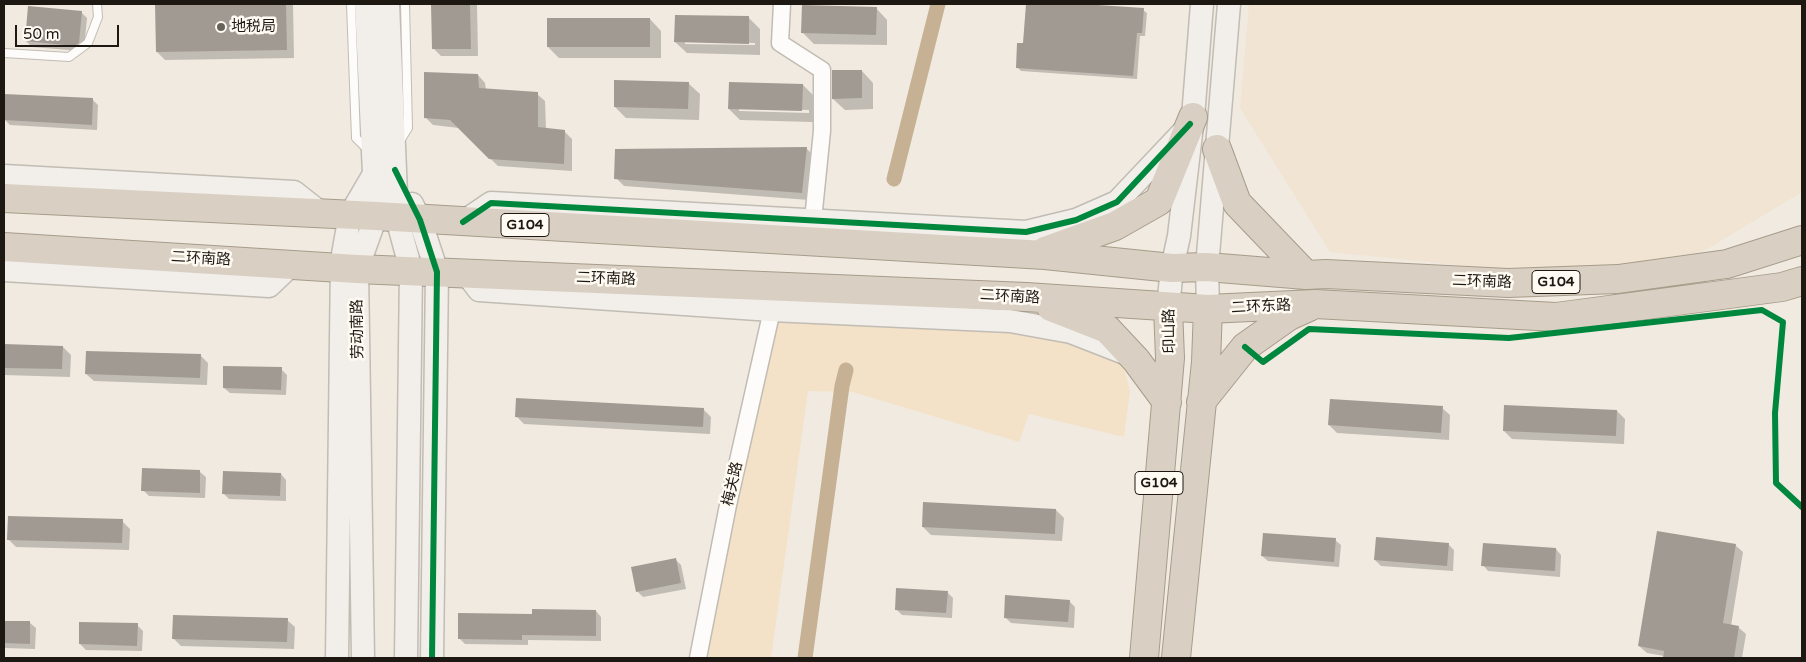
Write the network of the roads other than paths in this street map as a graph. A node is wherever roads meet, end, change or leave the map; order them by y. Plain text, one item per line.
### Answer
1 (97, 4) edge
2 (351, 4) edge
3 (366, 4) edge
4 (388, 4) edge
5 (405, 4) edge
6 (782, 4) edge
7 (1202, 4) edge
8 (1229, 4) edge
9 (4, 53) edge
10 (1191, 121) junction
11 (1218, 149) junction
12 (384, 163) junction
13 (4, 176) edge
14 (4, 198) edge
15 (322, 214) junction
16 (386, 217) junction
17 (813, 220) junction
18 (463, 222) junction
19 (1802, 240) edge
20 (4, 247) edge
21 (1036, 254) junction
22 (291, 265) junction
23 (1206, 267) junction
24 (1172, 268) junction
25 (349, 269) junction
26 (4, 270) edge
27 (424, 271) junction
28 (466, 273) junction
29 (1306, 275) junction
30 (1802, 281) edge
31 (1026, 297) junction
32 (1315, 304) junction
33 (1168, 308) junction
34 (772, 310) junction
35 (1208, 310) junction
36 (1131, 355) junction
37 (1166, 402) junction
38 (1202, 402) junction
39 (337, 658) edge
40 (363, 658) edge
41 (406, 658) edge
42 (432, 658) edge
43 (698, 658) edge
44 (1144, 658) edge
45 (1176, 658) edge

1 - 9 lane
2 - 12 lane
3 - 12 street, 劳动南路
4 - 12 street, 劳动南路
5 - 12 lane
6 - 17 street
7 - 10 street, 印山路
8 - 11 street
10 - 17 street
10 - 21 highway
10 - 24 street, 印山路
11 - 23 street
11 - 29 highway
12 - 16 street
12 - 16 street, 劳动南路
13 - 15 street
14 - 15 highway, G104
15 - 16 highway, G104
16 - 18 highway, G104
16 - 25 street, 劳动南路
16 - 27 street
17 - 18 street
18 - 21 highway, G104
19 - 29 highway, 二环南路 / G104
20 - 22 highway, 二环南路 / G104
21 - 24 highway, G104
22 - 25 highway, 二环南路 / G104
22 - 26 street
23 - 24 highway, G104
23 - 29 highway, G104
23 - 35 street
24 - 33 street, 印山路
25 - 27 highway, 二环南路 / G104
25 - 39 street
25 - 40 street, 劳动南路
27 - 28 highway, 二环南路 / G104
27 - 41 street
27 - 42 street
28 - 31 highway, 二环南路 / G104
28 - 34 street
30 - 32 highway, 二环南路 / G104
31 - 33 highway, 二环南路 / G104
31 - 36 highway
32 - 35 highway, 二环东路 / G104
32 - 38 highway
33 - 35 highway, 二环南路 / G104
33 - 37 highway, 印山路 / G104
34 - 36 street
34 - 43 street, 梅关路
35 - 38 highway, G104
36 - 37 highway
37 - 44 highway, 印山路 / G104
38 - 45 highway, G104

